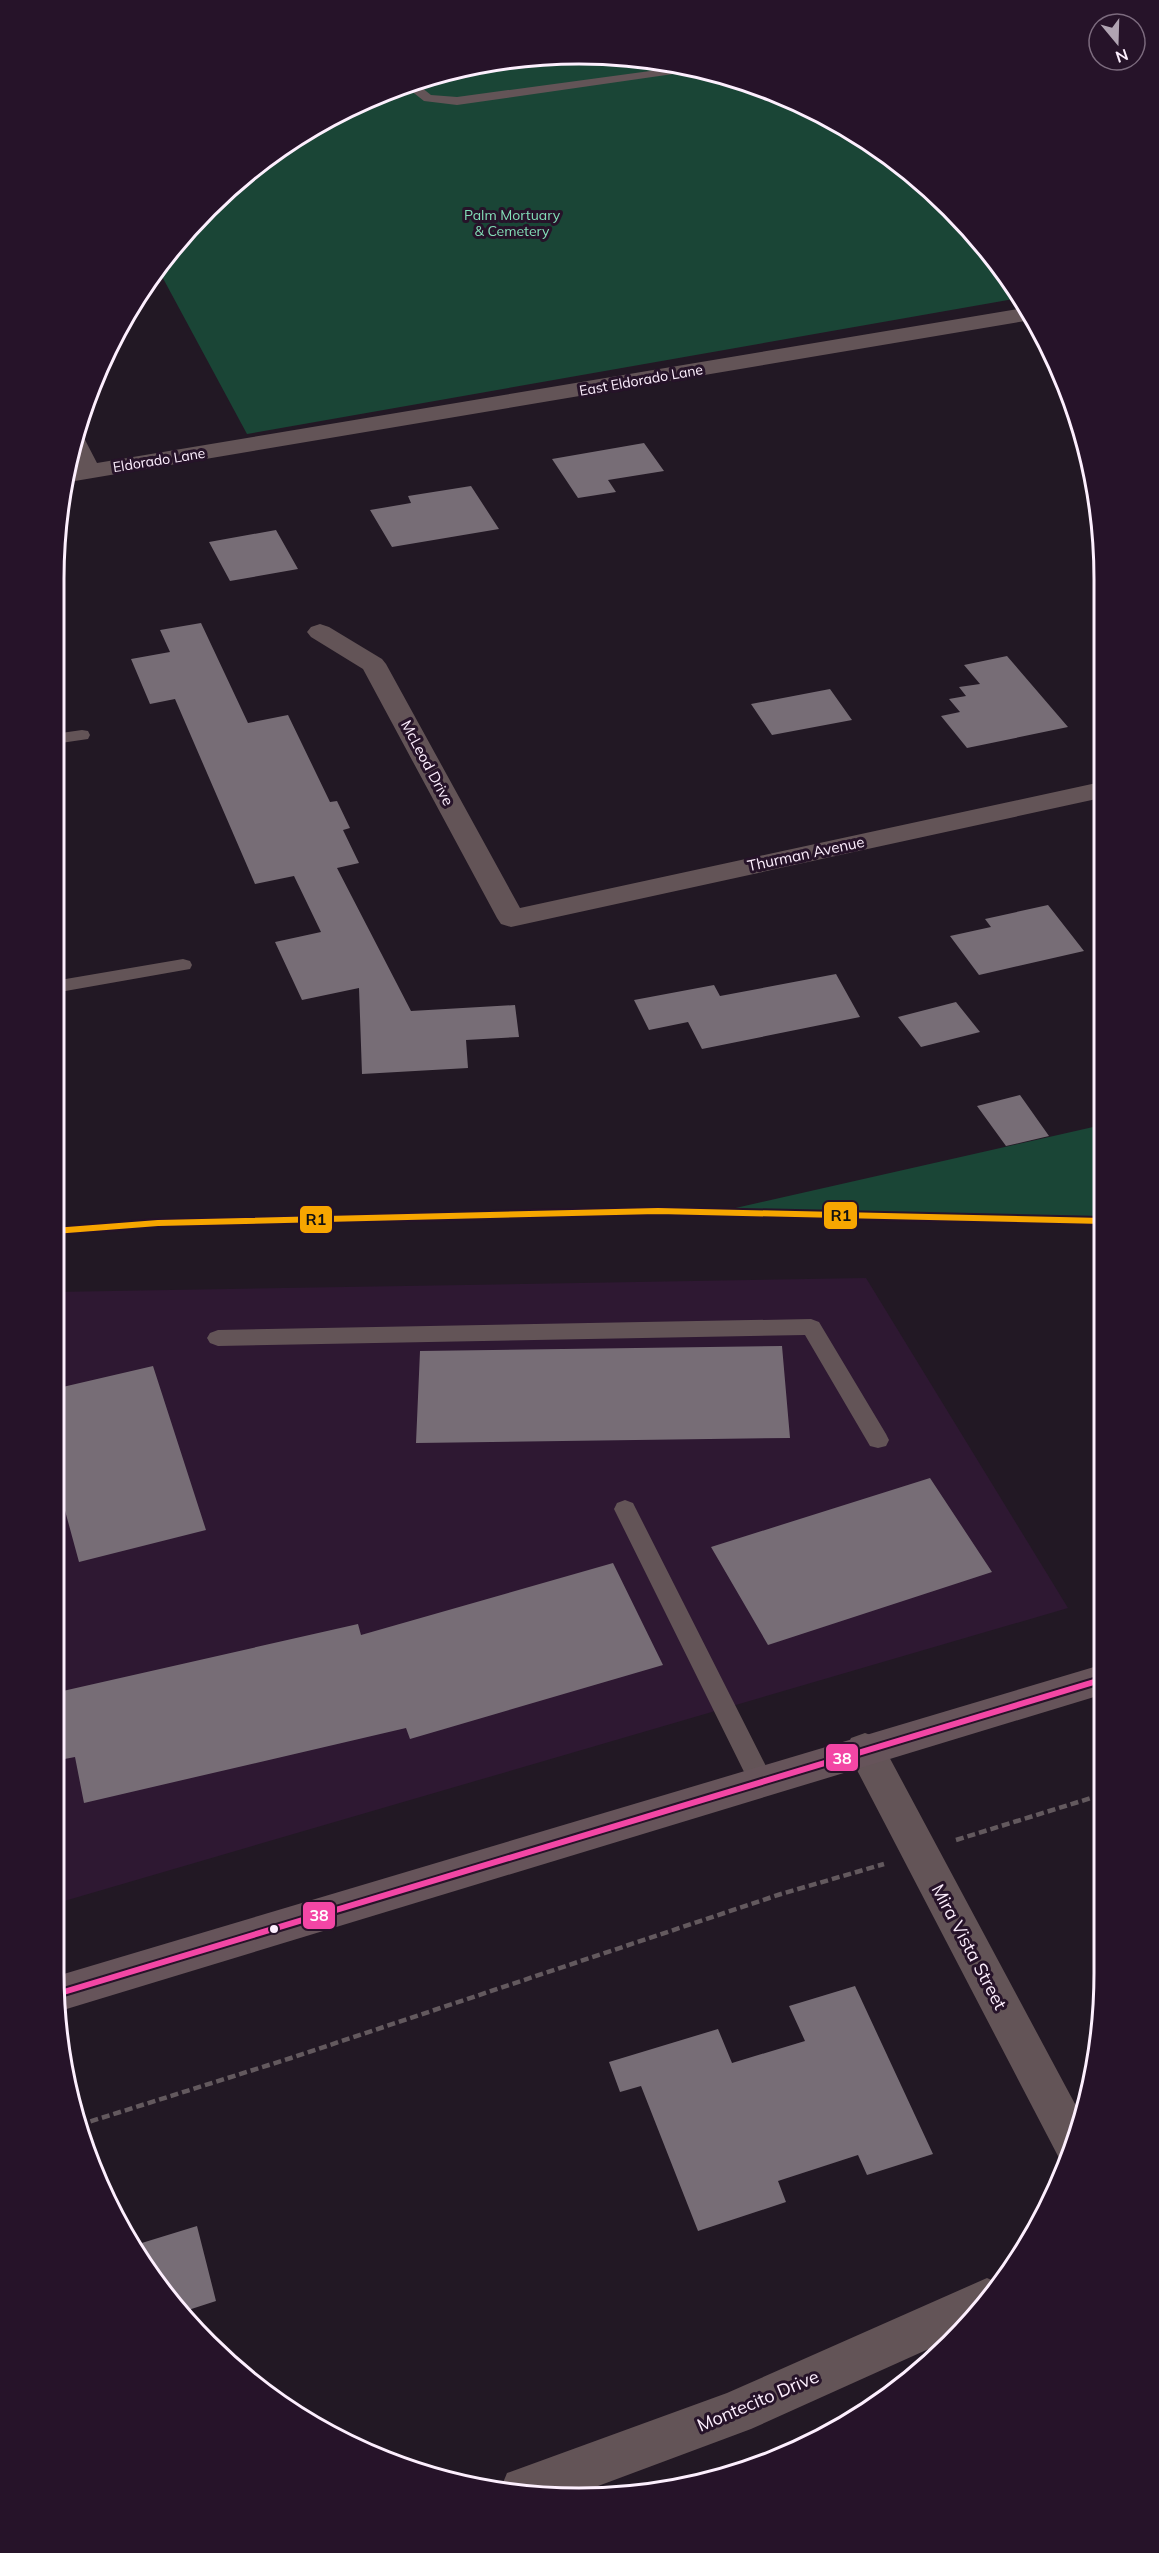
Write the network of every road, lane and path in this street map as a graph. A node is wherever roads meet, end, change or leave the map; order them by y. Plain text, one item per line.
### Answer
1 (667, 72) edge
2 (418, 91) edge
3 (1022, 315) edge
4 (254, 445) joint
5 (80, 452) edge
6 (90, 472) junction
7 (75, 474) edge
8 (320, 632) dead end
9 (82, 735) dead end
10 (64, 738) edge
11 (1094, 792) edge
12 (511, 918) joint
13 (183, 965) dead end
14 (64, 985) edge
15 (218, 1338) dead end
16 (878, 1440) dead end
17 (625, 1509) dead end
18 (1094, 1683) edge
19 (865, 1749) junction
20 (762, 1783) junction
21 (1094, 1797) edge
22 (920, 1854) junction
23 (65, 1992) edge
24 (87, 2123) edge
25 (1069, 2134) edge
26 (972, 2307) edge
27 (535, 2486) edge

1 - 2 lane
3 - 4 street, East Eldorado Lane
4 - 6 street, Eldorado Lane
5 - 6 street
6 - 7 street, Eldorado Lane
8 - 12 street, McLeod Drive
9 - 10 lane
11 - 12 street, Thurman Avenue
13 - 14 lane
15 - 16 lane
17 - 20 lane
18 - 19 main road
19 - 20 main road
19 - 22 street, Mira Vista Street
20 - 23 main road
21 - 22 path
22 - 24 path
22 - 25 street, Mira Vista Street
26 - 27 street, Montecito Drive

